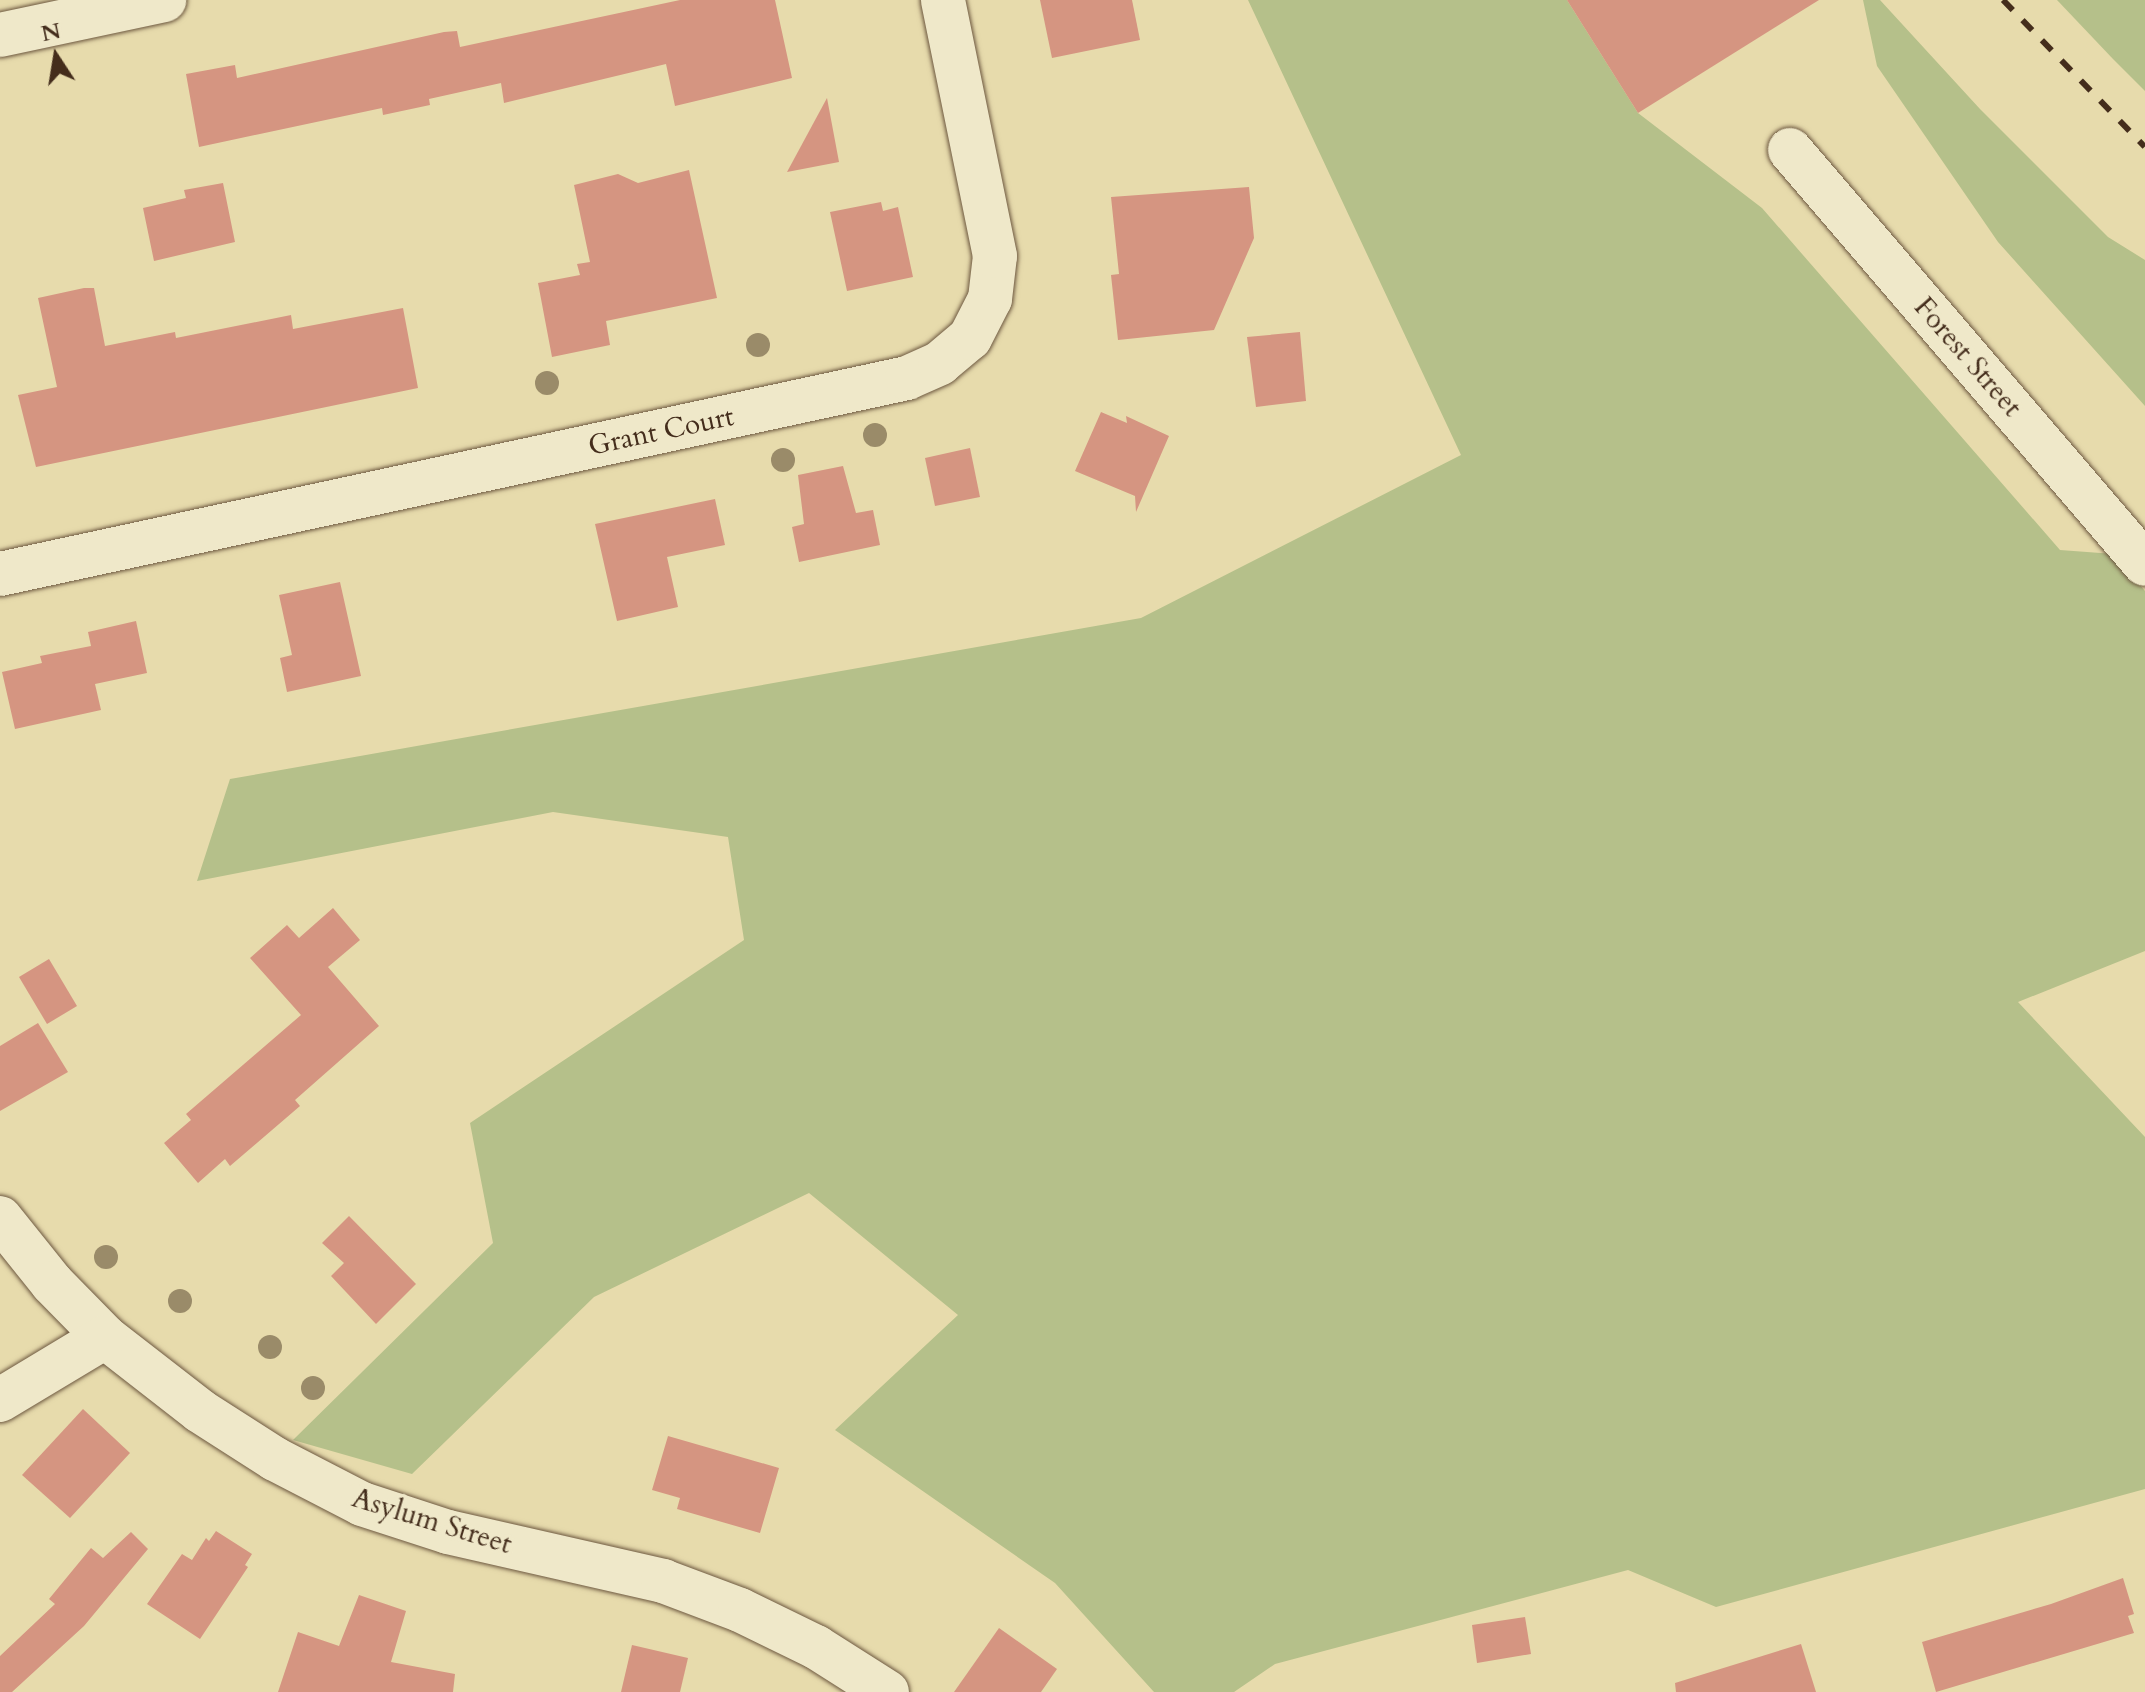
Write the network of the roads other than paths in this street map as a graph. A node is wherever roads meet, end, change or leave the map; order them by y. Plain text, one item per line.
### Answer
1 (164, 0) edge
2 (943, 0) edge
3 (0, 35) edge
4 (1790, 150) dead end
5 (2145, 564) edge
6 (0, 574) edge
7 (0, 1218) edge
8 (105, 1337) junction
9 (0, 1400) edge
10 (887, 1692) edge

1 - 3 street
2 - 6 street, Grant Court
4 - 5 street, Forest Street
7 - 8 street, Asylum Street
8 - 9 street
8 - 10 street, Asylum Street

